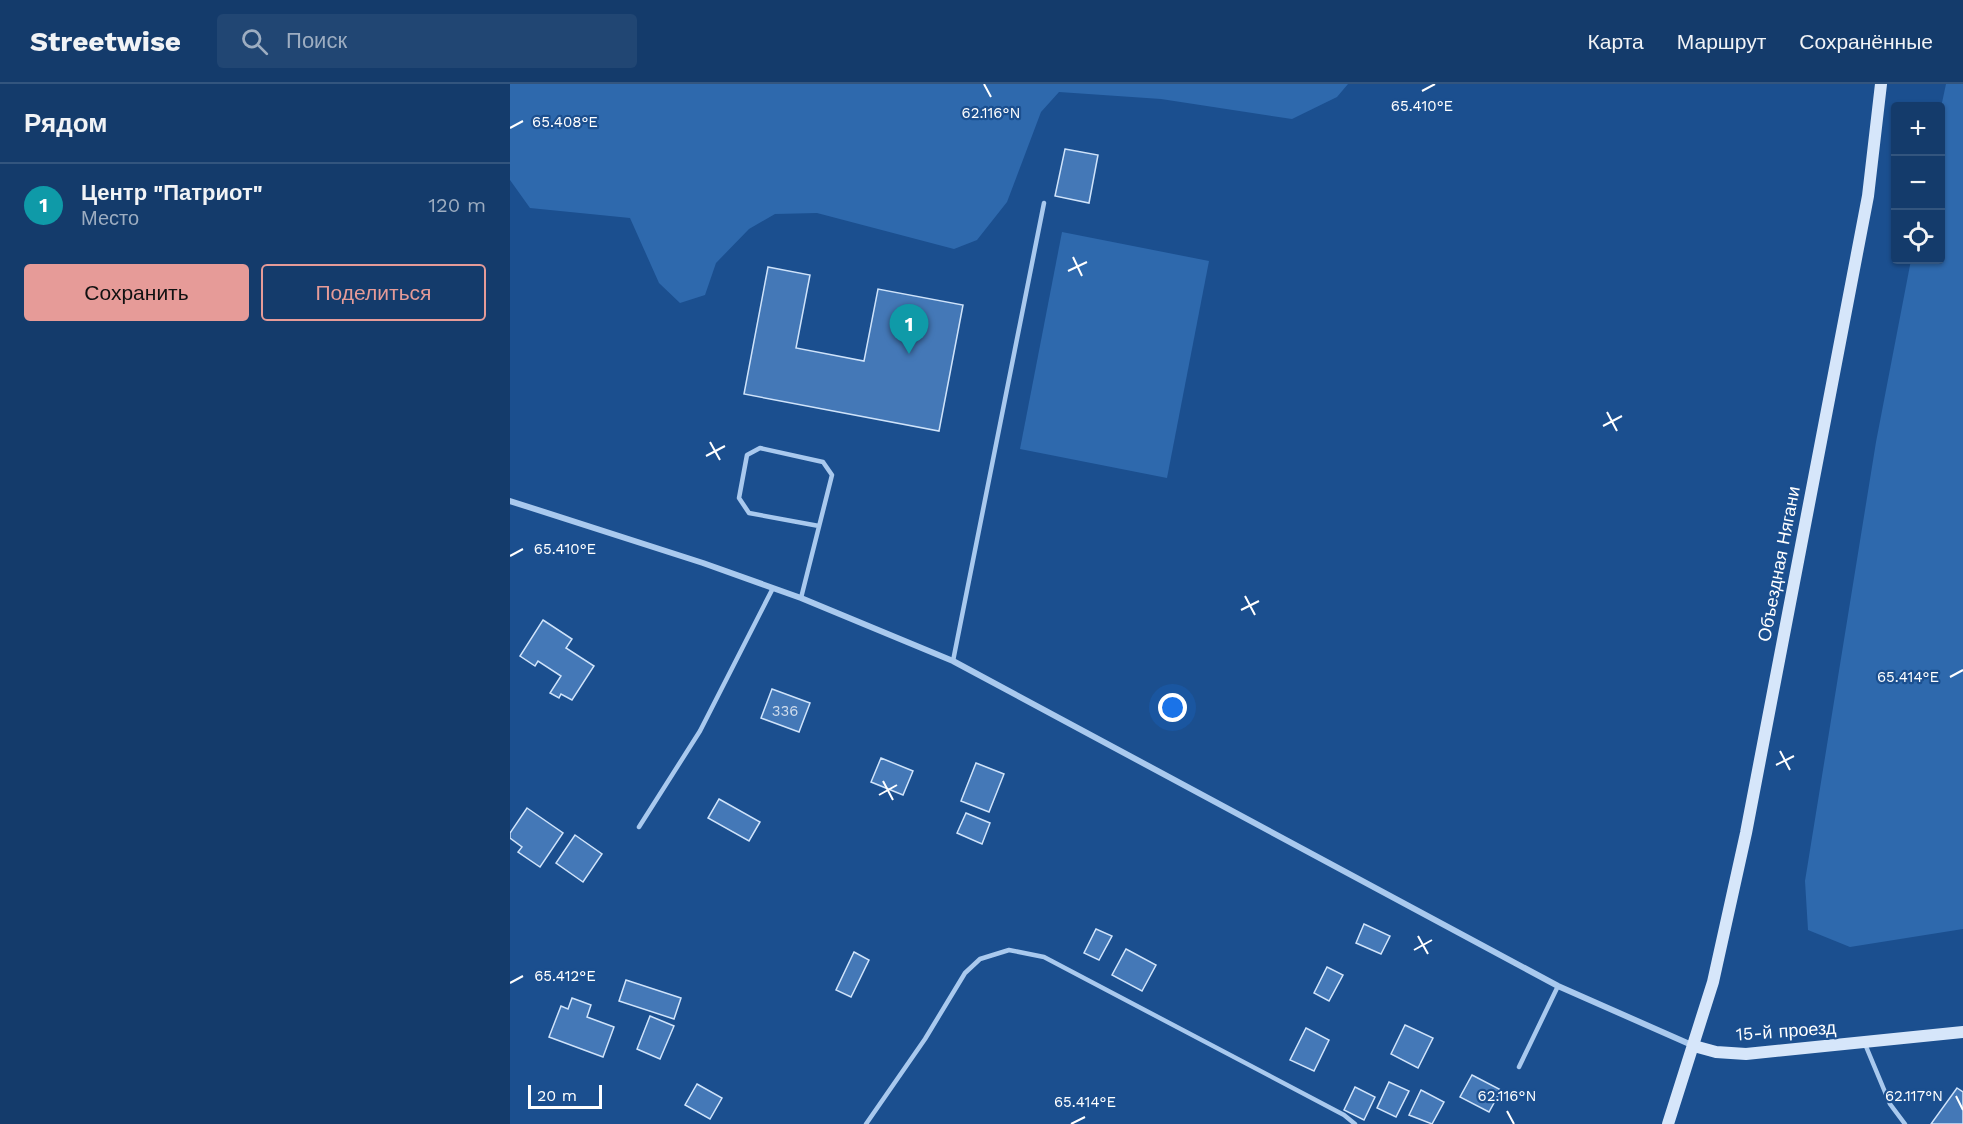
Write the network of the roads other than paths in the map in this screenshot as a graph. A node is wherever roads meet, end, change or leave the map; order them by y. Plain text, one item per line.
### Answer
1 (1881, 84) edge
2 (1044, 203) dead end
3 (510, 501) edge
4 (819, 526) junction
5 (773, 588) junction
6 (801, 598) junction
7 (953, 661) junction
8 (639, 827) dead end
9 (1558, 986) junction
10 (1963, 1032) edge
11 (1865, 1044) junction
12 (1694, 1046) junction
13 (1519, 1067) dead end
14 (866, 1124) edge
15 (1354, 1124) edge
16 (1668, 1124) edge
17 (1905, 1124) edge

1 - 12 main road, Объездная Нягани
2 - 7 lane
3 - 5 street
4 - 4 lane
4 - 6 lane
5 - 6 street
5 - 8 lane
6 - 7 street
7 - 9 street
9 - 12 street
9 - 13 lane
10 - 11 main road, 15-й проезд
11 - 12 main road, 15-й проезд
11 - 17 lane
12 - 16 main road
14 - 15 lane

